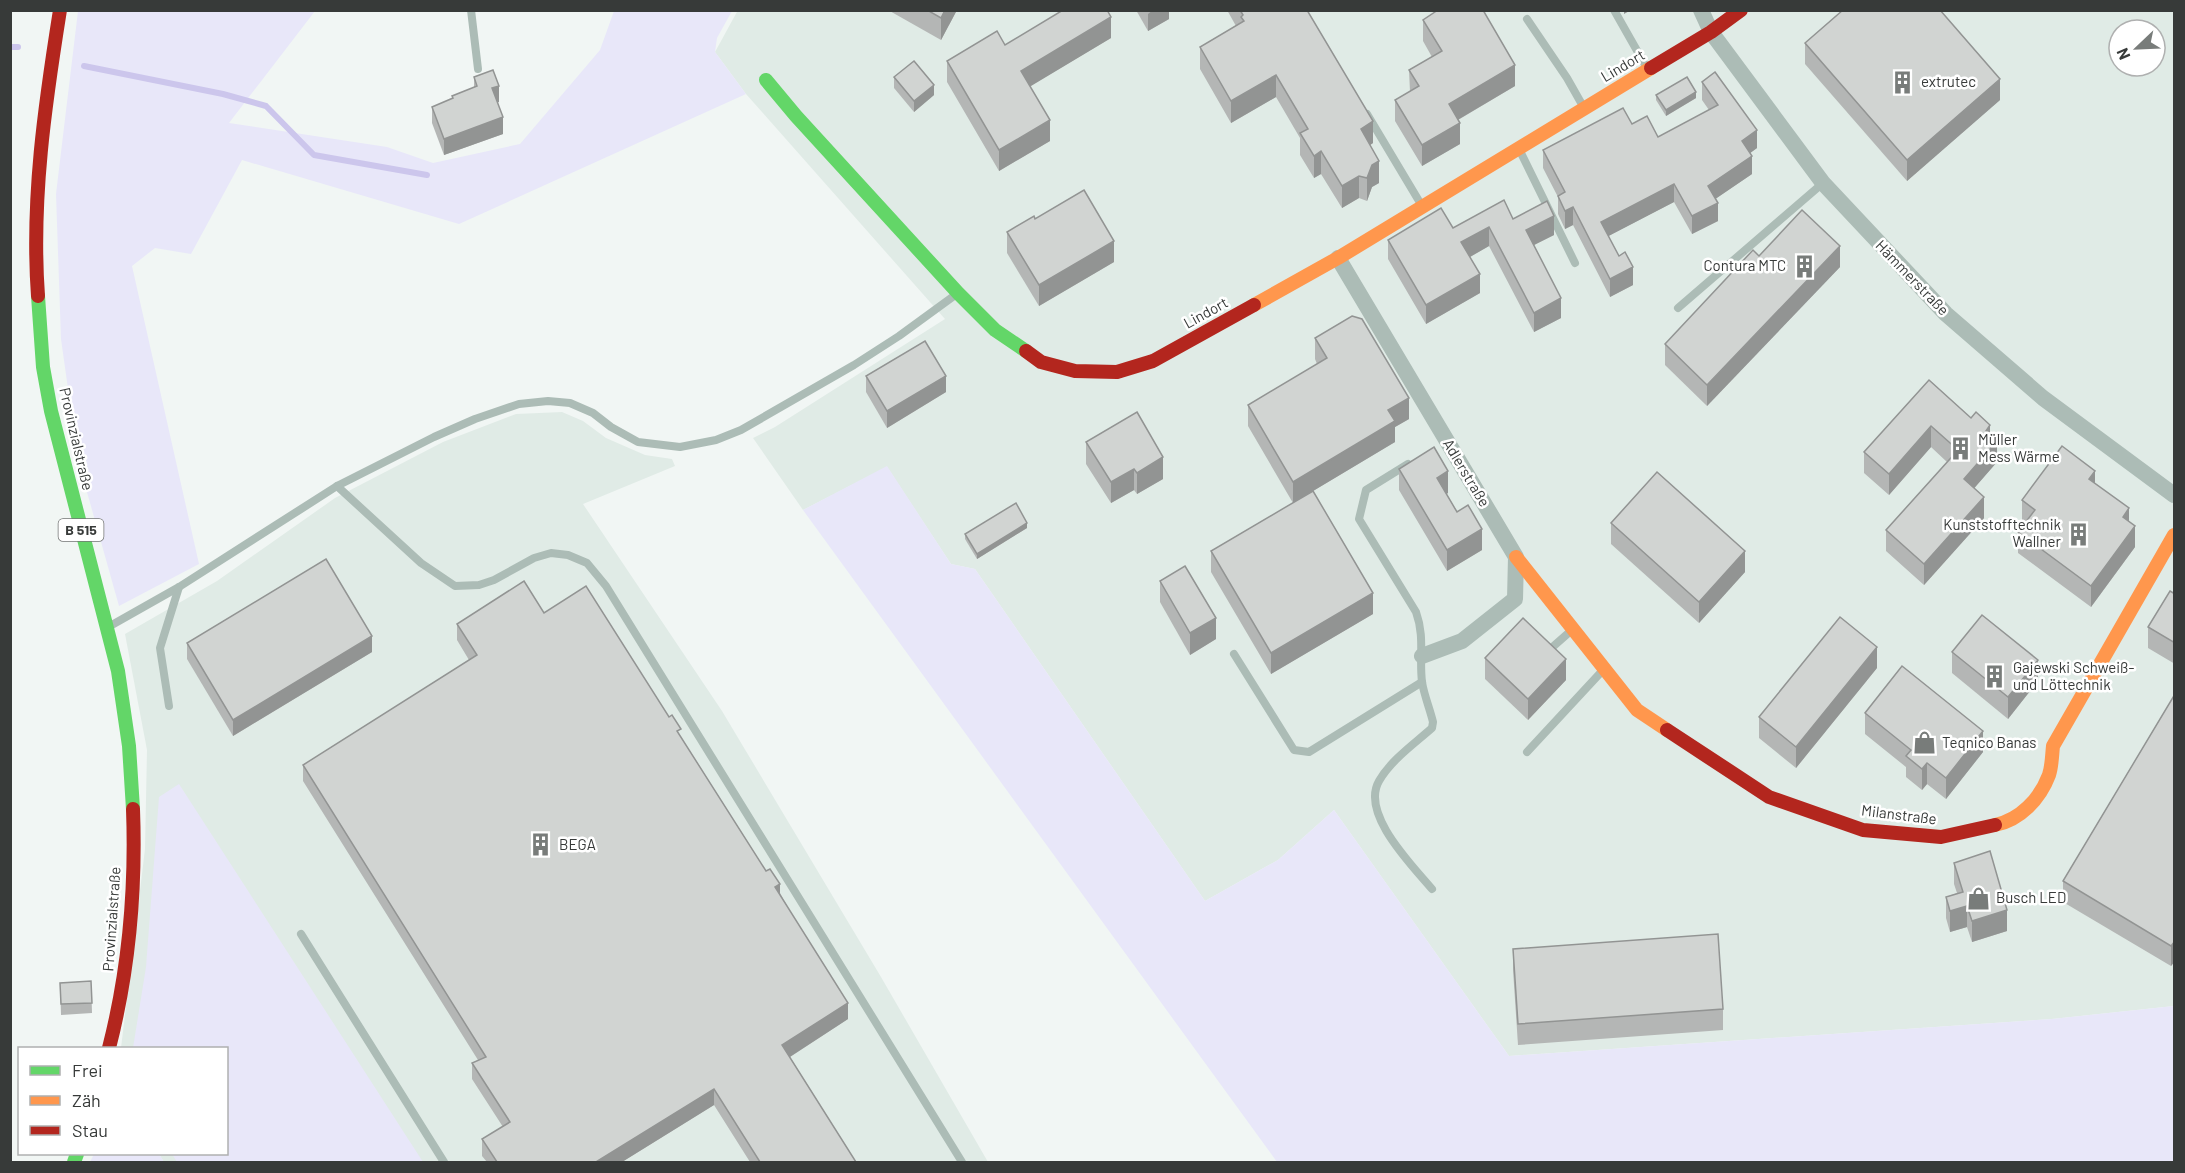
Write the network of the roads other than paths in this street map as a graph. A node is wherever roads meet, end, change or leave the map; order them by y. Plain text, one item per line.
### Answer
1 (60, 10) edge
2 (471, 10) edge
3 (1614, 10) edge
4 (1701, 10) edge
5 (1742, 10) edge
6 (1527, 19) dead end
7 (1711, 32) junction
8 (478, 69) dead end
9 (1648, 70) junction
10 (766, 81) dead end
11 (1584, 108) junction
12 (1364, 109) edge
13 (1518, 149) junction
14 (1823, 183) junction
15 (1422, 207) junction
16 (1338, 258) junction
17 (1575, 263) dead end
18 (958, 292) junction
19 (1678, 308) dead end
20 (1417, 459) edge
21 (337, 486) junction
22 (2175, 495) edge
23 (2175, 535) edge
24 (1516, 557) junction
25 (179, 587) junction
26 (107, 628) junction
27 (1573, 629) junction
28 (1548, 651) edge
29 (1234, 654) dead end
30 (1422, 656) junction
31 (1604, 669) junction
32 (1422, 682) junction
33 (169, 706) dead end
34 (1527, 752) dead end
35 (1432, 890) dead end
36 (300, 934) dead end
37 (109, 1047) edge
38 (444, 1162) edge
39 (962, 1162) edge

1 - 26 street, Provinzialstraße / B 515
2 - 8 lane
3 - 9 lane
4 - 7 street, Hämmerstraße
5 - 7 street, Lindort
6 - 11 lane
7 - 9 street, Lindort
7 - 14 street, Hämmerstraße
9 - 11 street, Lindort
10 - 18 street, Lindort
11 - 13 street, Lindort
12 - 15 lane
13 - 15 street, Lindort
13 - 17 lane
14 - 19 lane
14 - 22 street, Hämmerstraße
15 - 16 street, Lindort
16 - 18 street, Lindort
16 - 24 street, Adlerstraße
18 - 21 lane
20 - 30 lane
21 - 25 lane
21 - 39 lane
23 - 31 street, Milanstraße
24 - 27 street, Milanstraße
24 - 30 street
25 - 26 lane
25 - 33 lane
26 - 37 street, Provinzialstraße / B 515
27 - 28 lane
27 - 31 street, Milanstraße
29 - 32 lane
30 - 32 lane
31 - 34 lane
32 - 35 lane
36 - 38 lane

